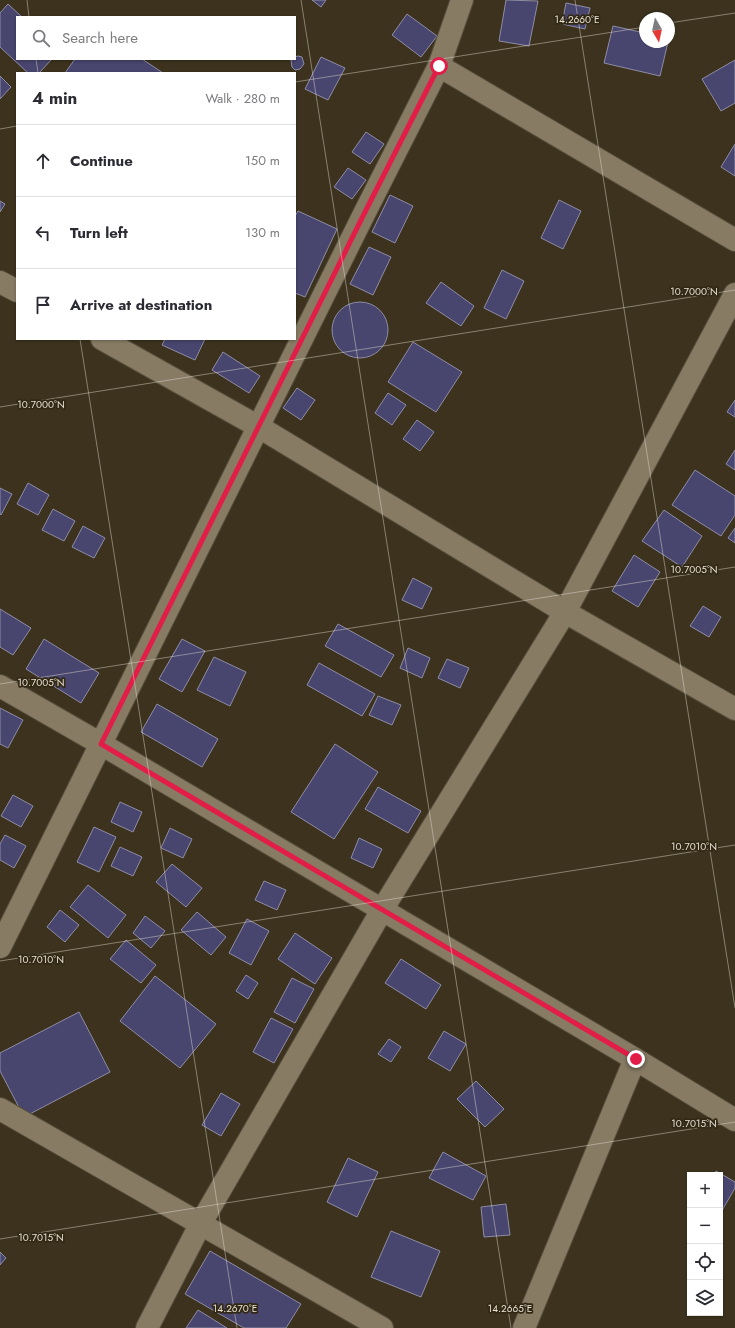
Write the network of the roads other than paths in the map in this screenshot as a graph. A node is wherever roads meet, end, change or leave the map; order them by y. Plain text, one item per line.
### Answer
1 (462, 0) edge
2 (439, 66) junction
3 (735, 240) edge
4 (0, 282) edge
5 (16, 290) edge
6 (735, 294) edge
7 (104, 340) edge
8 (259, 427) junction
9 (565, 612) junction
10 (0, 686) edge
11 (735, 709) edge
12 (101, 744) junction
13 (382, 910) junction
14 (0, 948) edge
15 (636, 1059) junction
16 (0, 1109) edge
17 (735, 1120) edge
18 (201, 1224) junction
19 (146, 1328) edge
20 (382, 1328) edge
21 (524, 1328) edge

1 - 2 street
2 - 3 street
2 - 8 street
4 - 5 street
6 - 9 street
7 - 8 street
8 - 9 street
8 - 12 street
9 - 11 street
9 - 13 street
10 - 12 street
12 - 13 street
12 - 14 street
13 - 15 street
13 - 18 street
15 - 17 street
15 - 21 street
16 - 18 street
18 - 19 street
18 - 20 street

